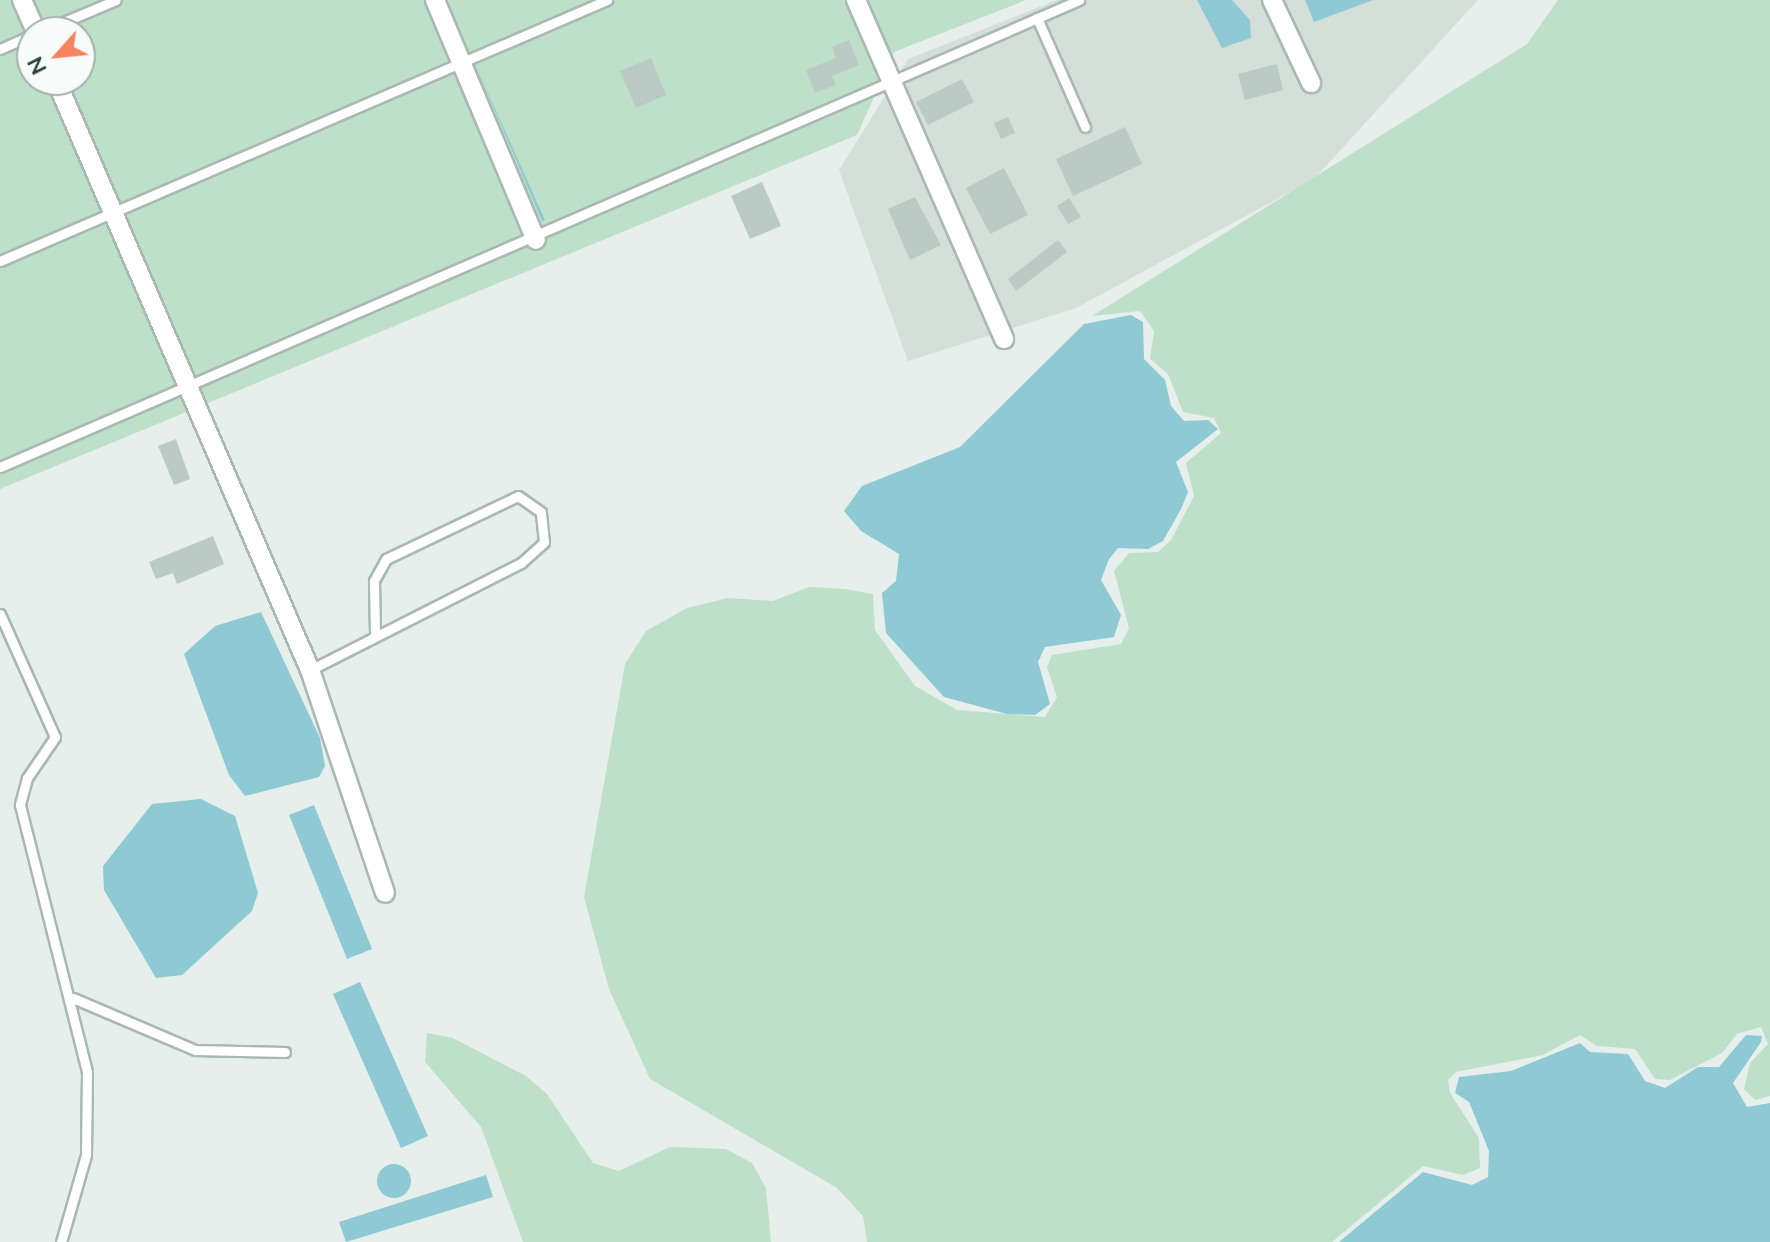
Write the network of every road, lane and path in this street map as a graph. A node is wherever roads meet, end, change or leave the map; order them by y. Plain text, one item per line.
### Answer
1 (116, 0) edge
2 (435, 0) edge
3 (607, 0) edge
4 (856, 0) edge
5 (1079, 0) edge
6 (1272, 0) edge
7 (77, 16) edge
8 (1037, 18) junction
9 (461, 63) junction
10 (892, 83) junction
11 (1311, 83) dead end
12 (63, 96) edge
13 (1085, 127) dead end
14 (113, 212) junction
15 (536, 240) junction
16 (0, 261) edge
17 (1004, 339) dead end
18 (188, 388) junction
19 (0, 467) edge
20 (0, 614) edge
21 (375, 635) junction
22 (310, 670) junction
23 (385, 893) dead end
24 (73, 998) junction
25 (285, 1052) dead end
26 (61, 1242) edge

1 - 7 lane
2 - 9 street
3 - 9 lane
4 - 10 street
5 - 8 lane
6 - 11 street
8 - 10 lane
8 - 13 lane
9 - 14 lane
9 - 15 street
10 - 15 lane
10 - 17 street
12 - 14 street
14 - 16 lane
14 - 18 street
15 - 18 lane
18 - 19 lane
18 - 22 street
20 - 24 lane
21 - 21 lane
21 - 22 lane
22 - 23 street
24 - 25 lane
24 - 26 lane

